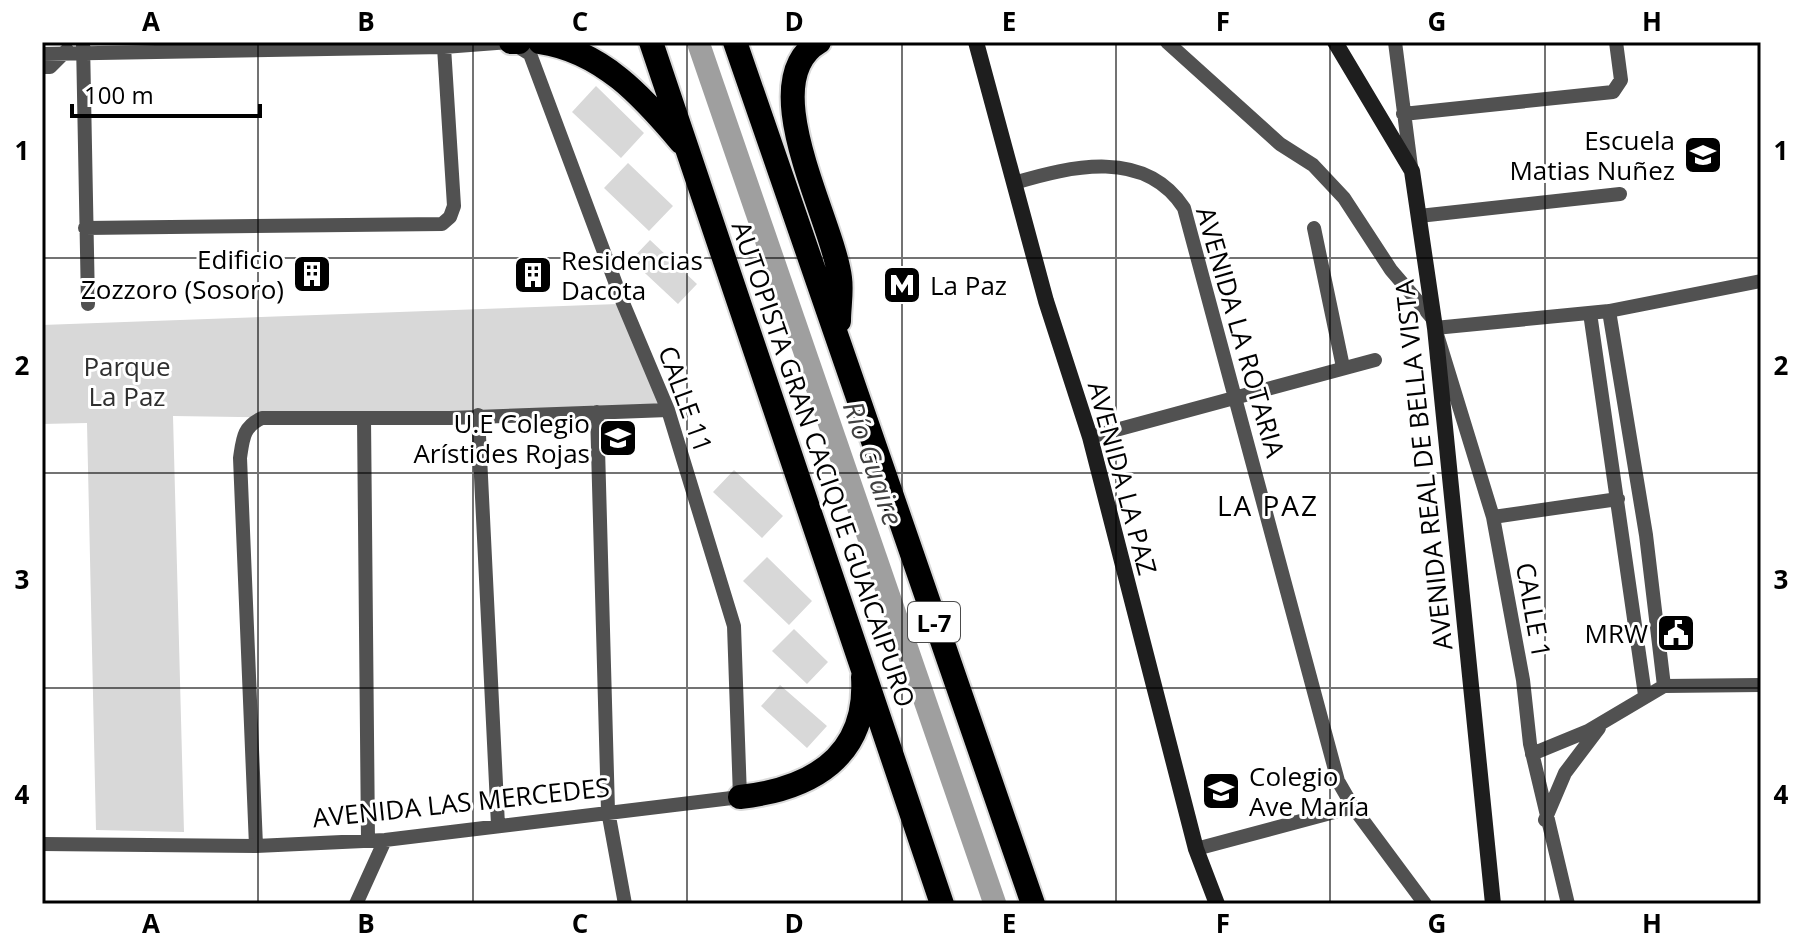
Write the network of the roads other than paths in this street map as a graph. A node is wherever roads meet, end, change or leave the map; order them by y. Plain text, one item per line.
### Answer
1 (511, 42) edge
2 (519, 42) edge
3 (540, 42) edge
4 (651, 42) edge
5 (735, 42) edge
6 (819, 42) edge
7 (964, 42) edge
8 (976, 42) edge
9 (1167, 42) edge
10 (1335, 42) edge
11 (1395, 42) edge
12 (1616, 42) edge
13 (444, 47) junction
14 (76, 48) edge
15 (42, 54) edge
16 (979, 65) junction
17 (42, 67) edge
18 (1403, 114) junction
19 (691, 154) junction
20 (1412, 171) junction
21 (1014, 183) junction
22 (1620, 194) dead end
23 (1419, 216) junction
24 (85, 228) junction
25 (1314, 228) dead end
26 (1761, 281) edge
27 (88, 304) dead end
28 (1609, 311) junction
29 (1590, 313) junction
30 (1434, 323) junction
31 (839, 339) junction
32 (1375, 360) dead end
33 (1343, 367) junction
34 (1235, 397) junction
35 (668, 410) junction
36 (597, 412) junction
37 (478, 415) junction
38 (364, 418) junction
39 (1090, 437) junction
40 (1618, 499) junction
41 (1493, 517) junction
42 (862, 663) junction
43 (1761, 685) edge
44 (1664, 686) junction
45 (1644, 696) junction
46 (1532, 754) junction
47 (740, 797) junction
48 (1353, 807) junction
49 (608, 811) junction
50 (1545, 820) junction
51 (498, 825) junction
52 (368, 840) junction
53 (385, 840) junction
54 (42, 844) edge
55 (256, 846) junction
56 (1196, 849) junction
57 (356, 904) edge
58 (625, 904) edge
59 (942, 904) edge
60 (1033, 904) edge
61 (1217, 904) edge
62 (1425, 904) edge
63 (1493, 904) edge
64 (1568, 904) edge

1 - 2 highway
1 - 13 street
1 - 35 street, CALLE 11
3 - 19 highway
4 - 19 highway, AUTOPISTA GRAN CACIQUE GUAICAIPURO
5 - 31 highway, AUTOPISTA GRAN CACIQUE GUAICAIPURO / L-7
6 - 31 highway
7 - 16 main road, AVENIDA LA PAZ
8 - 16 main road, AVENIDA LA PAZ
9 - 30 street
10 - 20 main road, AVENIDA REAL DE BELLA VISTA
11 - 18 street
12 - 18 street
13 - 14 street
13 - 24 street
14 - 15 street
14 - 17 street
14 - 24 street
16 - 21 main road, AVENIDA LA PAZ
18 - 20 street
19 - 42 highway, AUTOPISTA GRAN CACIQUE GUAICAIPURO
20 - 23 main road, AVENIDA REAL DE BELLA VISTA
21 - 34 street, AVENIDA LA ROTARIA
21 - 39 main road, AVENIDA LA PAZ
22 - 23 street
23 - 30 main road, AVENIDA REAL DE BELLA VISTA
24 - 27 street
25 - 33 street
26 - 28 street
28 - 29 street
28 - 44 street
29 - 30 street
29 - 40 street
30 - 41 street, CALLE 1
30 - 63 main road, AVENIDA REAL DE BELLA VISTA
31 - 60 highway, AUTOPISTA GRAN CACIQUE GUAICAIPURO / L-7
32 - 33 street
33 - 34 street
34 - 39 street
34 - 48 street, AVENIDA LA ROTARIA
35 - 36 street
35 - 47 street, CALLE 11
36 - 37 street
36 - 49 street
37 - 38 street
37 - 51 street
38 - 52 street
38 - 55 street
39 - 56 main road, AVENIDA LA PAZ
40 - 41 street
40 - 45 street
41 - 46 street, CALLE 1
42 - 47 highway
42 - 59 highway, AUTOPISTA GRAN CACIQUE GUAICAIPURO
43 - 44 street
44 - 45 street
45 - 46 street
45 - 50 street
46 - 50 street, CALLE 1
47 - 49 street, AVENIDA LAS MERCEDES
48 - 56 street
48 - 62 street, AVENIDA LA ROTARIA
49 - 51 street, AVENIDA LAS MERCEDES
49 - 58 street
50 - 64 street, CALLE 1
51 - 53 street, AVENIDA LAS MERCEDES
52 - 53 street, AVENIDA LAS MERCEDES
52 - 55 street, AVENIDA LAS MERCEDES
53 - 57 street
54 - 55 street, AVENIDA LAS MERCEDES
56 - 61 main road, AVENIDA LA PAZ

